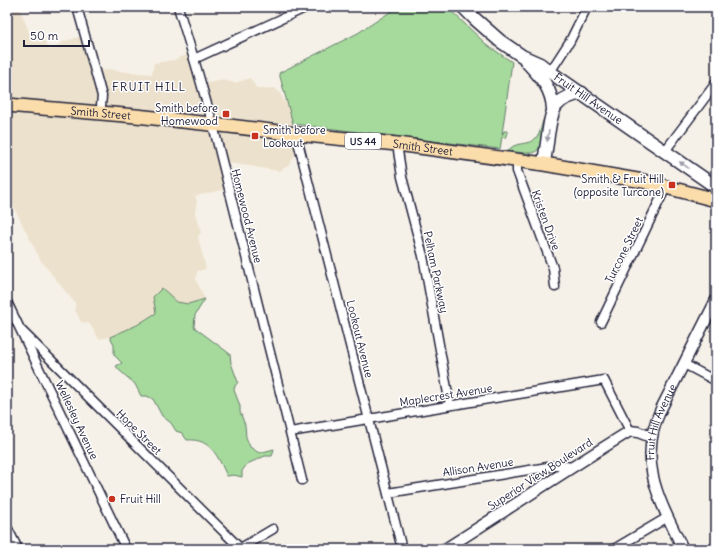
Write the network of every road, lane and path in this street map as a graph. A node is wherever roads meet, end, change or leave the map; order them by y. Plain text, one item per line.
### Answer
1 (77, 7) edge
2 (178, 7) edge
3 (307, 7) edge
4 (463, 7) edge
5 (587, 7) edge
6 (522, 56) junction
7 (194, 59) junction
8 (550, 72) junction
9 (716, 83) edge
10 (582, 93) junction
11 (7, 104) edge
12 (553, 109) junction
13 (100, 113) junction
14 (213, 125) junction
15 (296, 134) junction
16 (397, 144) junction
17 (665, 151) junction
18 (517, 160) junction
19 (544, 164) junction
20 (666, 187) junction
21 (716, 187) edge
22 (716, 200) edge
23 (555, 287) dead end
24 (716, 300) edge
25 (7, 302) edge
26 (602, 322) dead end
27 (22, 332) junction
28 (684, 364) junction
29 (716, 381) edge
30 (450, 405) junction
31 (369, 419) junction
32 (630, 431) junction
33 (290, 432) junction
34 (651, 437) junction
35 (571, 467) junction
36 (302, 480) dead end
37 (388, 492) junction
38 (668, 517) junction
39 (7, 527) edge
40 (273, 529) dead end
41 (18, 549) edge
42 (126, 549) edge
43 (239, 549) edge
44 (402, 549) edge
45 (445, 549) edge
46 (614, 549) edge
47 (683, 549) edge

1 - 13 street
2 - 7 street, Homewood Avenue
3 - 7 street
4 - 6 main road, Fruit Hill Avenue
5 - 8 street
6 - 8 main road, Fruit Hill Avenue
6 - 12 main road
7 - 14 street, Homewood Avenue
8 - 10 main road, Fruit Hill Avenue
9 - 17 street
10 - 12 main road
10 - 17 main road, Fruit Hill Avenue
11 - 13 main road, Smith Street / US 44
12 -> 19 main road
13 - 14 main road, Smith Street / US 44
14 - 15 main road, Smith Street / US 44
14 - 33 street, Homewood Avenue
15 - 16 main road, Smith Street / US 44
15 - 31 street, Lookout Avenue
16 - 18 main road, Smith Street / US 44
16 - 30 street, Pelham Parkway
21 -> 17 main road, Fruit Hill Avenue
18 - 19 main road, Smith Street / US 44
18 - 23 street, Kristen Drive
19 - 20 main road, Smith Street / US 44
20 - 22 main road, Smith Street / US 44
20 - 26 street, Turcone Street
24 - 28 street, Fruit Hill Avenue
25 - 27 street, Wellesley Avenue
27 - 42 street, Wellesley Avenue
27 - 43 street, Hope Street
28 - 29 street
28 - 34 street, Fruit Hill Avenue
30 - 31 street, Maplecrest Avenue
30 - 32 street, Maplecrest Avenue
31 - 33 street, Maplecrest Avenue
31 - 37 street, Lookout Avenue
32 - 34 street
32 - 35 street, Superior View Boulevard
33 - 36 street, Homewood Avenue
34 - 38 street, Fruit Hill Avenue
35 - 37 street, Allison Avenue
35 - 45 street, Superior View Boulevard
37 - 44 street, Lookout Avenue
38 - 46 street
38 - 47 street, Fruit Hill Avenue
39 - 41 street
40 - 43 street

